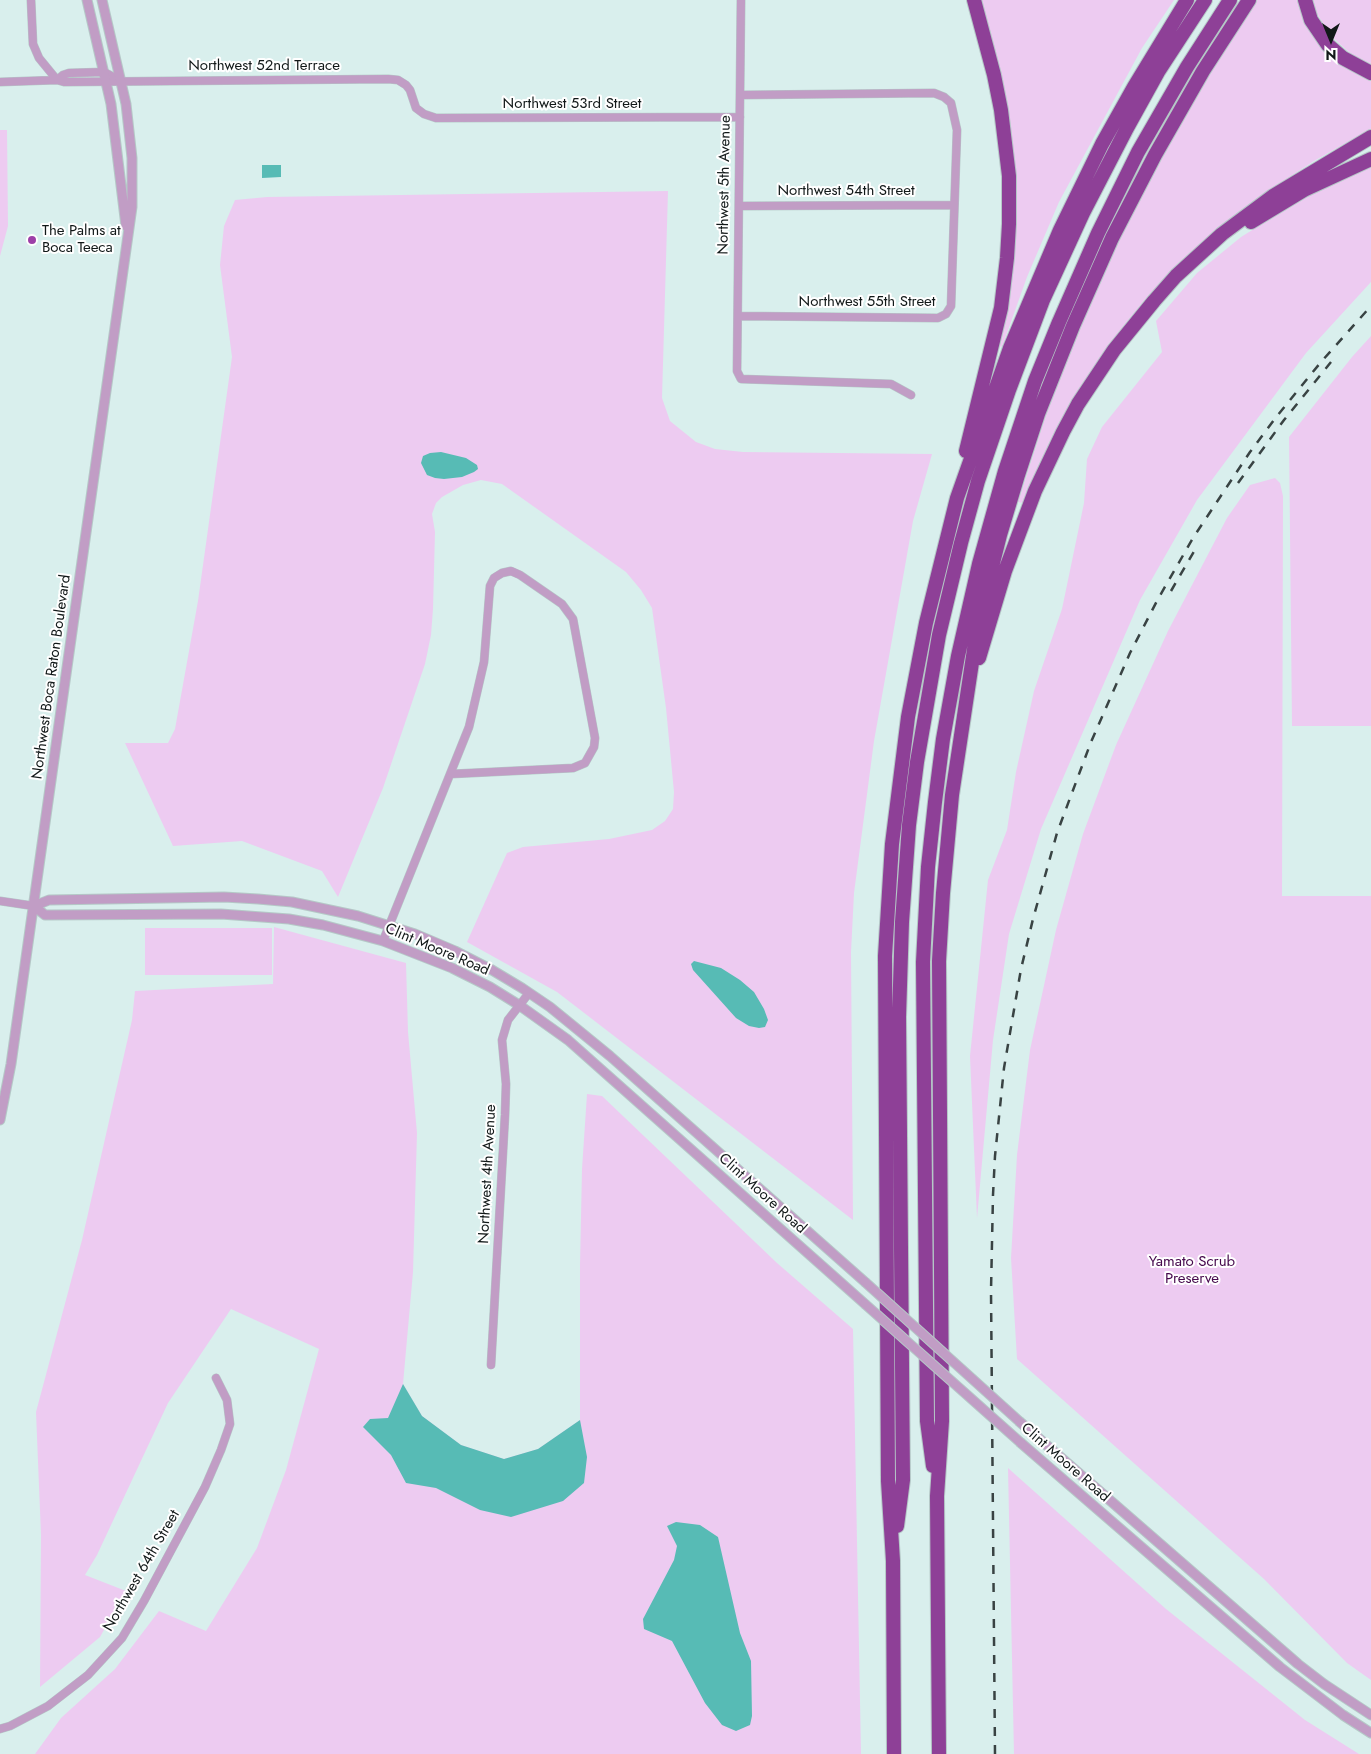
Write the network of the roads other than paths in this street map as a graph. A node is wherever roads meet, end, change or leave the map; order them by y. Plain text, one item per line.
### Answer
1 (31, 0) edge
2 (87, 0) edge
3 (102, 0) edge
4 (741, 0) edge
5 (974, 0) edge
6 (1187, 0) edge
7 (1204, 0) edge
8 (1230, 0) edge
9 (1249, 0) edge
10 (1304, 0) edge
11 (104, 72) junction
12 (1371, 73) edge
13 (56, 80) junction
14 (121, 81) junction
15 (0, 82) edge
16 (106, 82) junction
17 (740, 95) junction
18 (412, 99) joint
19 (740, 117) junction
20 (1371, 137) edge
21 (1371, 159) edge
22 (953, 205) junction
23 (739, 206) junction
24 (128, 237) junction
25 (1154, 300) junction
26 (738, 316) junction
27 (911, 395) dead end
28 (957, 498) junction
29 (966, 696) junction
30 (451, 774) junction
31 (155, 898) junction
32 (0, 901) edge
33 (34, 906) junction
34 (155, 914) junction
35 (390, 925) junction
36 (384, 941) junction
37 (529, 993) junction
38 (519, 1005) junction
39 (0, 1120) edge
40 (491, 1365) dead end
41 (216, 1378) dead end
42 (937, 1496) junction
43 (893, 1561) junction
44 (1371, 1716) edge
45 (0, 1729) edge
46 (1371, 1733) edge
47 (894, 1754) edge
48 (939, 1754) edge

1 - 13 street
2 - 11 street, Northwest Boca Raton Boulevard
3 - 14 street, Northwest Boca Raton Boulevard
4 - 17 street, Northwest 5th Avenue
5 - 28 highway
6 - 28 highway
7 - 43 highway
8 - 42 highway
9 - 29 highway
10 - 12 highway
11 - 13 street
11 - 14 street
11 - 16 street, Northwest Boca Raton Boulevard
13 - 15 street
13 - 16 street, Northwest 52nd Terrace
14 - 16 street, Northwest 52nd Terrace
14 - 18 street, Northwest 52nd Terrace
14 - 24 street, Northwest Boca Raton Boulevard
16 - 24 street, Northwest Boca Raton Boulevard
17 - 19 street, Northwest 5th Avenue
17 - 22 street
18 - 19 street, Northwest 53rd Street
19 - 23 street, Northwest 5th Avenue
20 - 25 highway
21 - 25 highway
22 - 23 street, Northwest 54th Street
22 - 26 street, Northwest 55th Street
23 - 26 street, Northwest 5th Avenue
24 - 33 street, Northwest Boca Raton Boulevard
25 - 29 highway
26 - 27 street, Northwest 5th Avenue
28 - 43 highway
29 - 42 highway
30 - 30 street
30 - 35 street
31 - 33 street, Clint Moore Road
31 - 34 street
31 - 35 street, Clint Moore Road
32 - 33 street, Clint Moore Road
33 - 34 street, Clint Moore Road
33 - 39 street, Northwest Boca Raton Boulevard
34 - 36 street, Clint Moore Road
35 - 36 street
35 - 37 street, Clint Moore Road
36 - 38 street, Clint Moore Road
37 - 38 street, Northwest 4th Avenue
37 - 44 street, Clint Moore Road, bridge
38 - 40 street, Northwest 4th Avenue
38 - 46 street, Clint Moore Road, bridge
41 - 45 street, Northwest 64th Street
42 - 48 highway
43 - 47 highway

